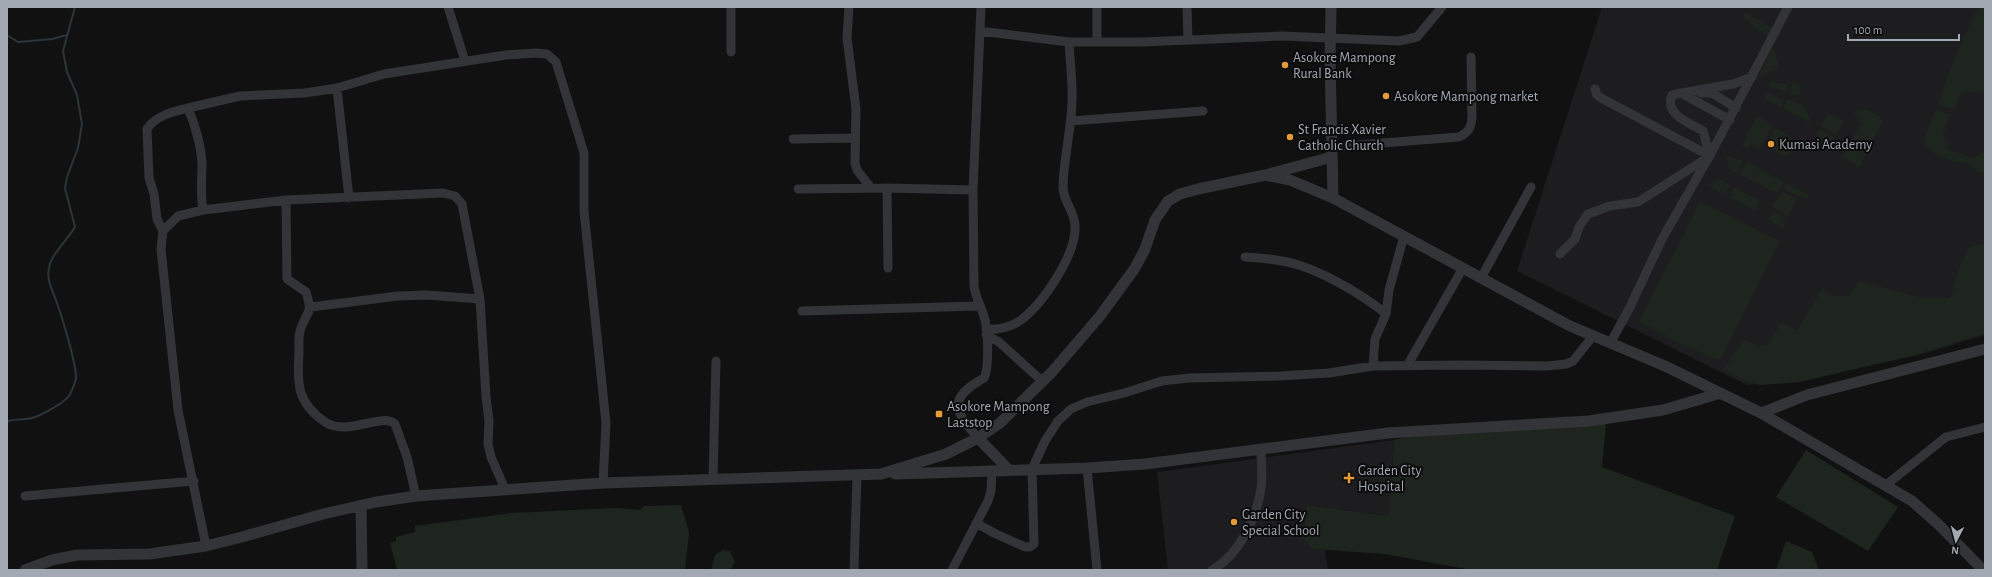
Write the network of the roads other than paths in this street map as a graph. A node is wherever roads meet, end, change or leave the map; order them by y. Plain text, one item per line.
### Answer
1 (448, 7) edge
2 (731, 7) edge
3 (849, 7) edge
4 (981, 7) edge
5 (1097, 7) edge
6 (1187, 7) edge
7 (1331, 7) edge
8 (1442, 7) edge
9 (1788, 7) edge
10 (980, 31) junction
11 (1330, 39) junction
12 (1188, 40) junction
13 (1069, 42) junction
14 (1097, 42) junction
15 (731, 52) dead end
16 (1471, 57) dead end
17 (465, 61) junction
18 (1752, 77) junction
19 (337, 88) junction
20 (1595, 89) dead end
21 (1681, 93) junction
22 (188, 108) junction
23 (1736, 108) junction
24 (1203, 111) dead end
25 (1730, 120) junction
26 (1071, 121) junction
27 (1703, 131) junction
28 (855, 138) junction
29 (1719, 138) junction
30 (793, 139) dead end
31 (1332, 152) junction
32 (1710, 156) junction
33 (1264, 175) junction
34 (1531, 187) dead end
35 (871, 188) junction
36 (887, 188) junction
37 (798, 189) dead end
38 (973, 190) junction
39 (349, 198) junction
40 (1333, 198) junction
41 (286, 200) junction
42 (202, 210) junction
43 (163, 231) junction
44 (1404, 236) junction
45 (1560, 254) dead end
46 (1245, 257) dead end
47 (888, 268) dead end
48 (1463, 268) junction
49 (1481, 278) junction
50 (480, 299) junction
51 (979, 306) junction
52 (311, 307) junction
53 (802, 311) dead end
54 (1386, 314) junction
55 (986, 332) junction
56 (1593, 336) junction
57 (1611, 342) junction
58 (1985, 349) edge
59 (716, 361) dead end
60 (1373, 366) junction
61 (1407, 366) junction
62 (1042, 381) junction
63 (1721, 393) junction
64 (1761, 413) junction
65 (1985, 427) edge
66 (978, 438) junction
67 (1261, 449) junction
68 (1087, 468) junction
69 (1008, 469) junction
70 (1032, 469) junction
71 (992, 470) junction
72 (881, 474) junction
73 (858, 475) junction
74 (713, 480) junction
75 (194, 481) junction
76 (603, 483) junction
77 (1886, 485) junction
78 (504, 489) junction
79 (25, 496) dead end
80 (416, 496) junction
81 (361, 506) junction
82 (976, 523) junction
83 (206, 546) junction
84 (25, 570) edge
85 (362, 570) edge
86 (854, 570) edge
87 (952, 570) edge
88 (1097, 570) edge
89 (1212, 570) edge
90 (1983, 570) edge

1 - 17 street
2 - 15 street
3 - 28 street
4 - 10 street
5 - 14 street
6 - 12 street
7 - 11 street
8 - 11 street
9 - 18 street
10 - 13 street
10 - 38 street
11 - 12 street
11 - 31 street
12 - 14 street
13 - 14 street
13 - 26 street
16 - 31 street
17 - 19 street
17 - 76 street
18 - 21 street
18 - 23 street
19 - 22 street
19 - 39 street
20 - 32 street
21 - 23 street
21 - 25 street
21 - 27 street
22 - 42 street
22 - 43 street
23 - 25 street
24 - 26 street
25 - 29 street
26 - 55 street
27 - 29 street
27 - 32 street
28 - 30 street
28 - 35 street
29 - 32 street
31 - 33 street
31 - 40 street
32 - 45 street
32 - 57 street
33 - 40 street
33 - 62 street
34 - 49 street
35 - 36 street
35 - 37 street
36 - 38 street
36 - 47 street
38 - 51 street
39 - 41 street
39 - 50 street
40 - 44 street
41 - 42 street
41 - 52 street
42 - 43 street
43 - 75 street
44 - 48 street
44 - 54 street
46 - 54 street
48 - 49 street
48 - 61 street
49 - 56 street
50 - 52 street
50 - 78 street
51 - 53 street
51 - 55 street
52 - 80 street
54 - 60 street
55 - 62 street
55 - 66 street
56 - 57 street
56 - 61 street
57 - 63 street
58 - 64 street
59 - 74 street
60 - 61 street
60 - 70 street
62 - 66 street
63 - 64 street
63 - 67 street
64 - 77 street
65 - 77 street
66 - 69 street
66 - 72 street
67 - 68 street
67 - 89 street
68 - 70 street
68 - 88 street
69 - 70 street
69 - 71 street
70 - 82 street
71 - 72 street
71 - 82 street
72 - 73 street
73 - 74 street
73 - 86 street
74 - 76 street
75 - 79 street
75 - 83 street
76 - 78 street
77 - 90 street
78 - 80 street
80 - 81 street
81 - 83 street
81 - 85 street
82 - 87 street
83 - 84 street

